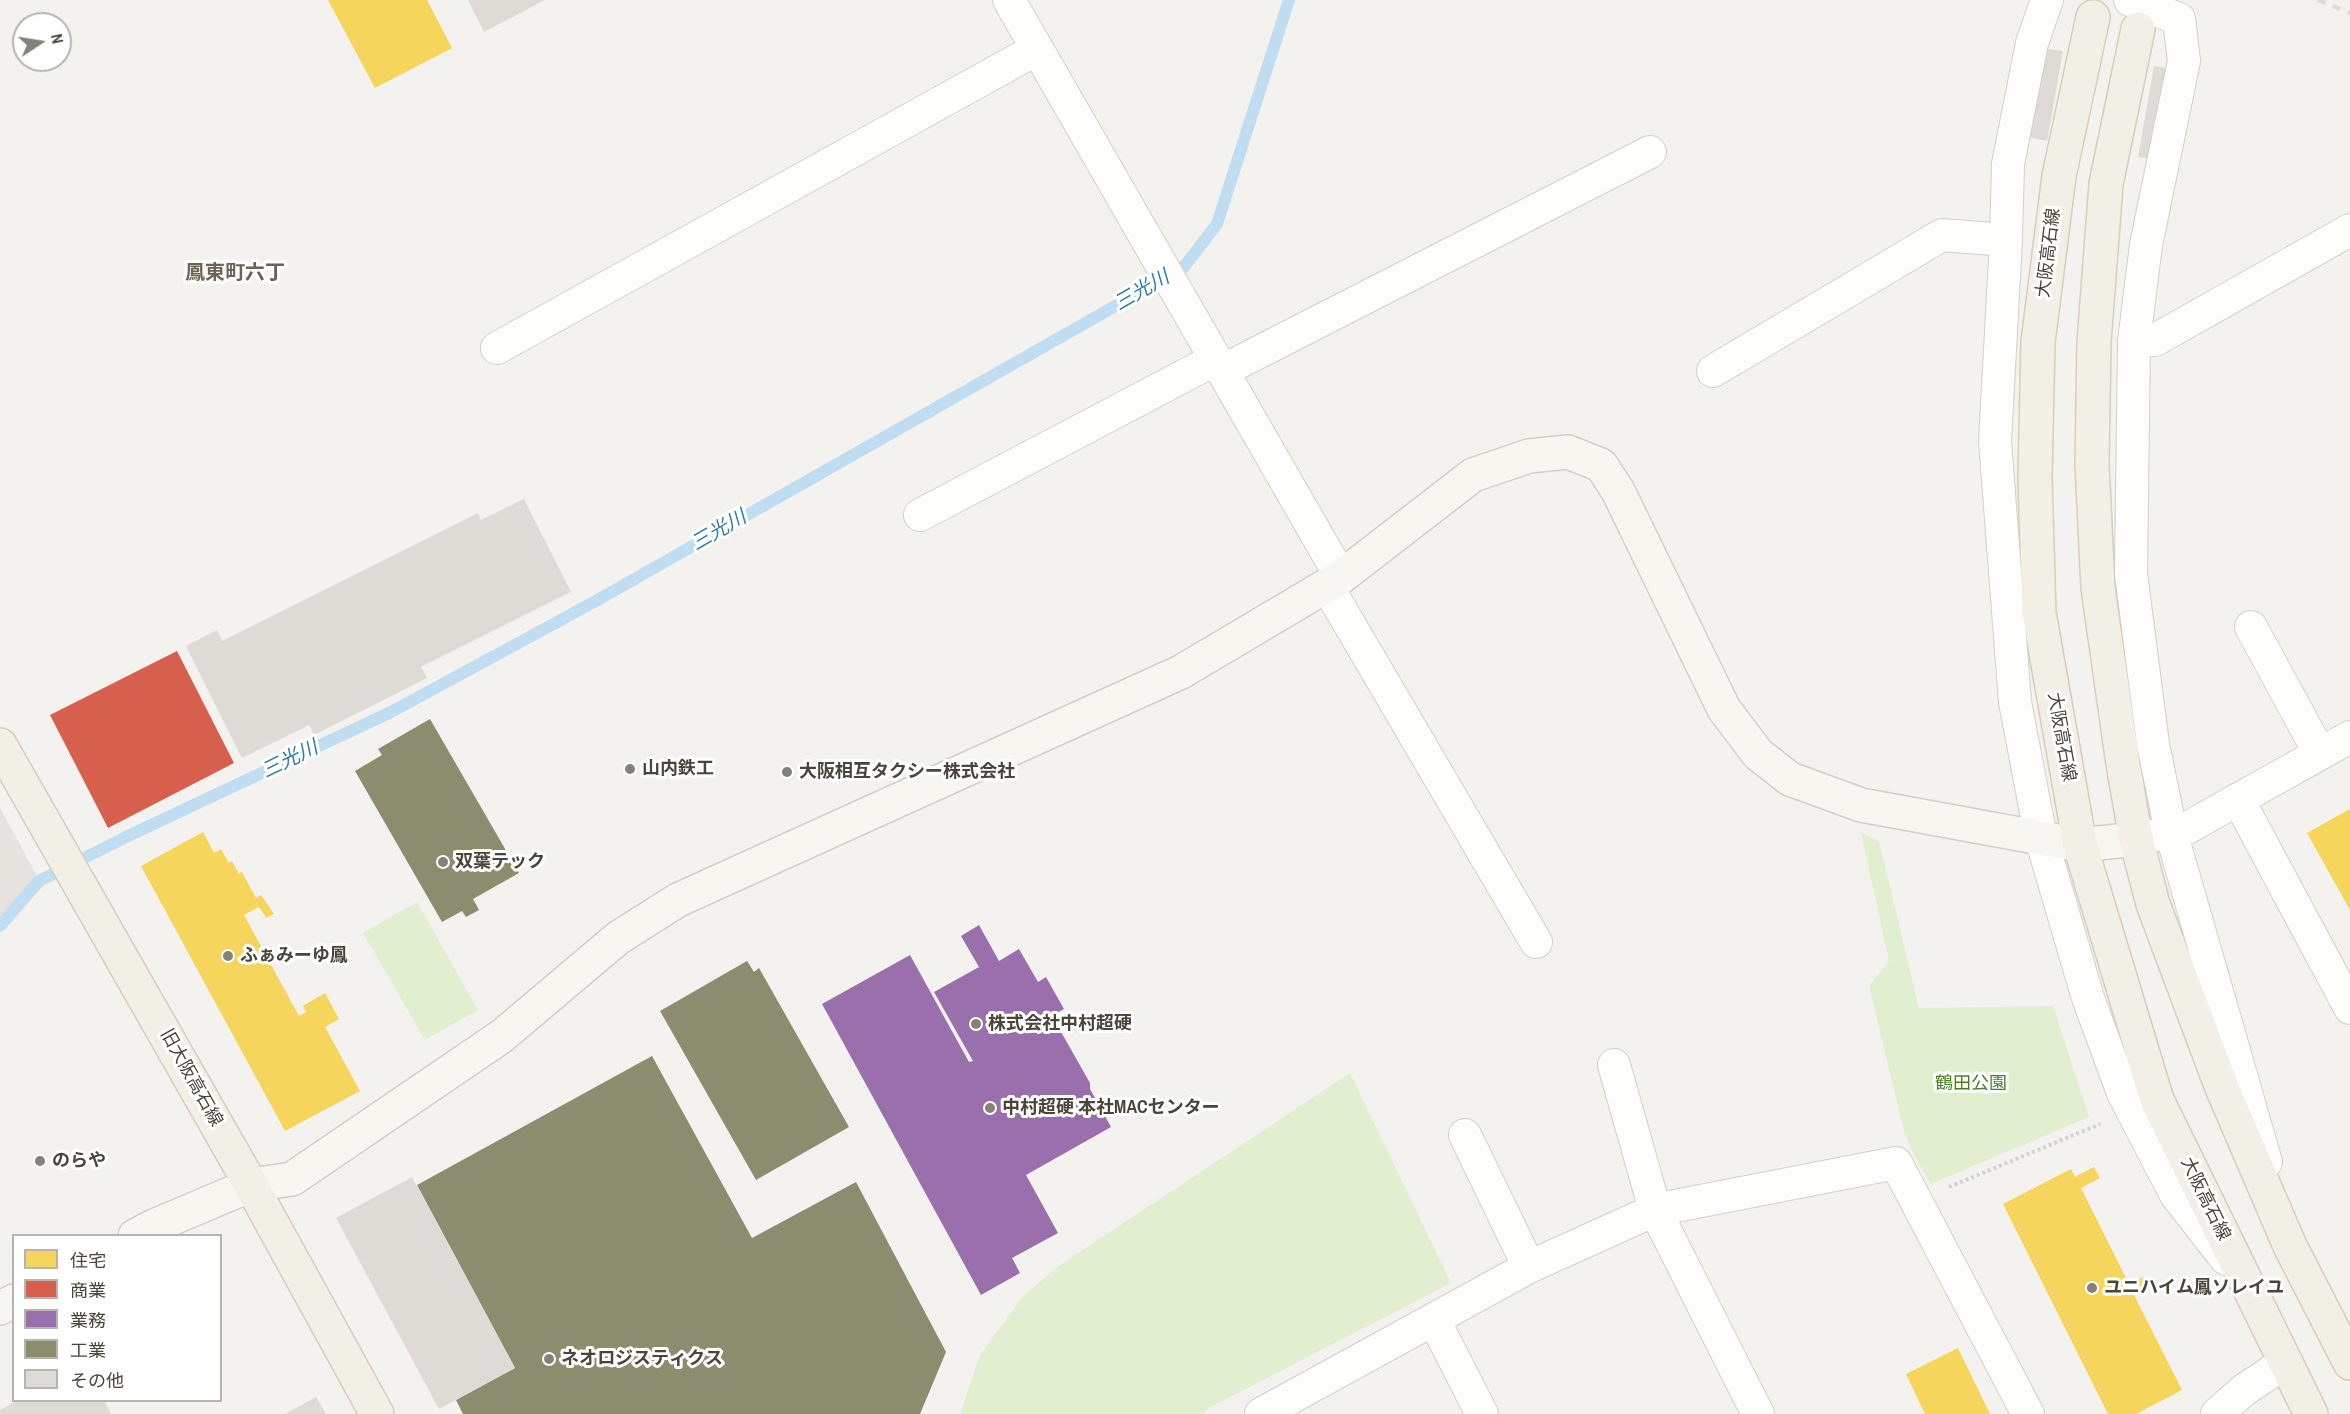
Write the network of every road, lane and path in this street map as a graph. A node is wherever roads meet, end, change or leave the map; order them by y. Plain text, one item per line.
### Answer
1 (2047, 0) edge
2 (1018, 3) edge
3 (2134, 14) edge
4 (2093, 17) dead end
5 (1037, 49) junction
6 (1650, 152) dead end
7 (2350, 230) edge
8 (2006, 240) junction
9 (2134, 341) junction
10 (497, 348) dead end
11 (1219, 365) junction
12 (1713, 371) dead end
13 (920, 514) dead end
14 (1334, 581) junction
15 (2252, 627) dead end
16 (2350, 738) edge
17 (0, 744) edge
18 (2320, 754) junction
19 (2238, 799) junction
20 (2171, 832) junction
21 (2041, 838) junction
22 (2136, 839) junction
23 (2080, 844) junction
24 (1536, 942) dead end
25 (2350, 1008) edge
26 (1614, 1065) dead end
27 (2106, 1121) dead end
28 (1465, 1135) dead end
29 (251, 1185) junction
30 (1918, 1200) junction
31 (1655, 1210) junction
32 (139, 1234) edge
33 (2290, 1246) junction
34 (1529, 1267) junction
35 (2247, 1285) junction
36 (1434, 1320) junction
37 (2346, 1356) edge
38 (2286, 1362) junction
39 (2306, 1405) edge
40 (377, 1414) edge
41 (1261, 1414) edge
42 (1482, 1414) edge
43 (1758, 1414) edge
44 (2028, 1414) edge
45 (2217, 1414) edge

1 - 8 street
2 - 5 street
3 - 9 street
3 - 22 main road
4 - 23 main road, 大阪高石線
5 - 10 street
5 - 11 street
6 - 11 street
7 - 9 street
8 - 12 street
8 - 21 street
9 - 20 street
11 - 13 street
11 - 14 street
14 - 21 street
14 - 24 street
14 - 29 street
15 - 18 street
16 - 18 street
17 - 29 main road, 旧大阪高石線
18 - 19 street
19 - 20 street
19 - 25 street
20 - 22 street
20 - 33 street
21 - 23 street
21 - 35 street
22 - 23 street
22 - 33 main road
23 - 35 main road, 大阪高石線
26 - 31 street
27 - 30 path
28 - 34 street
29 - 32 street
29 - 40 main road, 旧大阪高石線
30 - 31 street
30 - 44 street
31 - 34 street
31 - 43 street
33 - 37 main road
34 - 36 street
35 - 38 main road, 大阪高石線
36 - 41 street
36 - 42 street
38 - 39 main road, 大阪高石線
38 - 45 street

